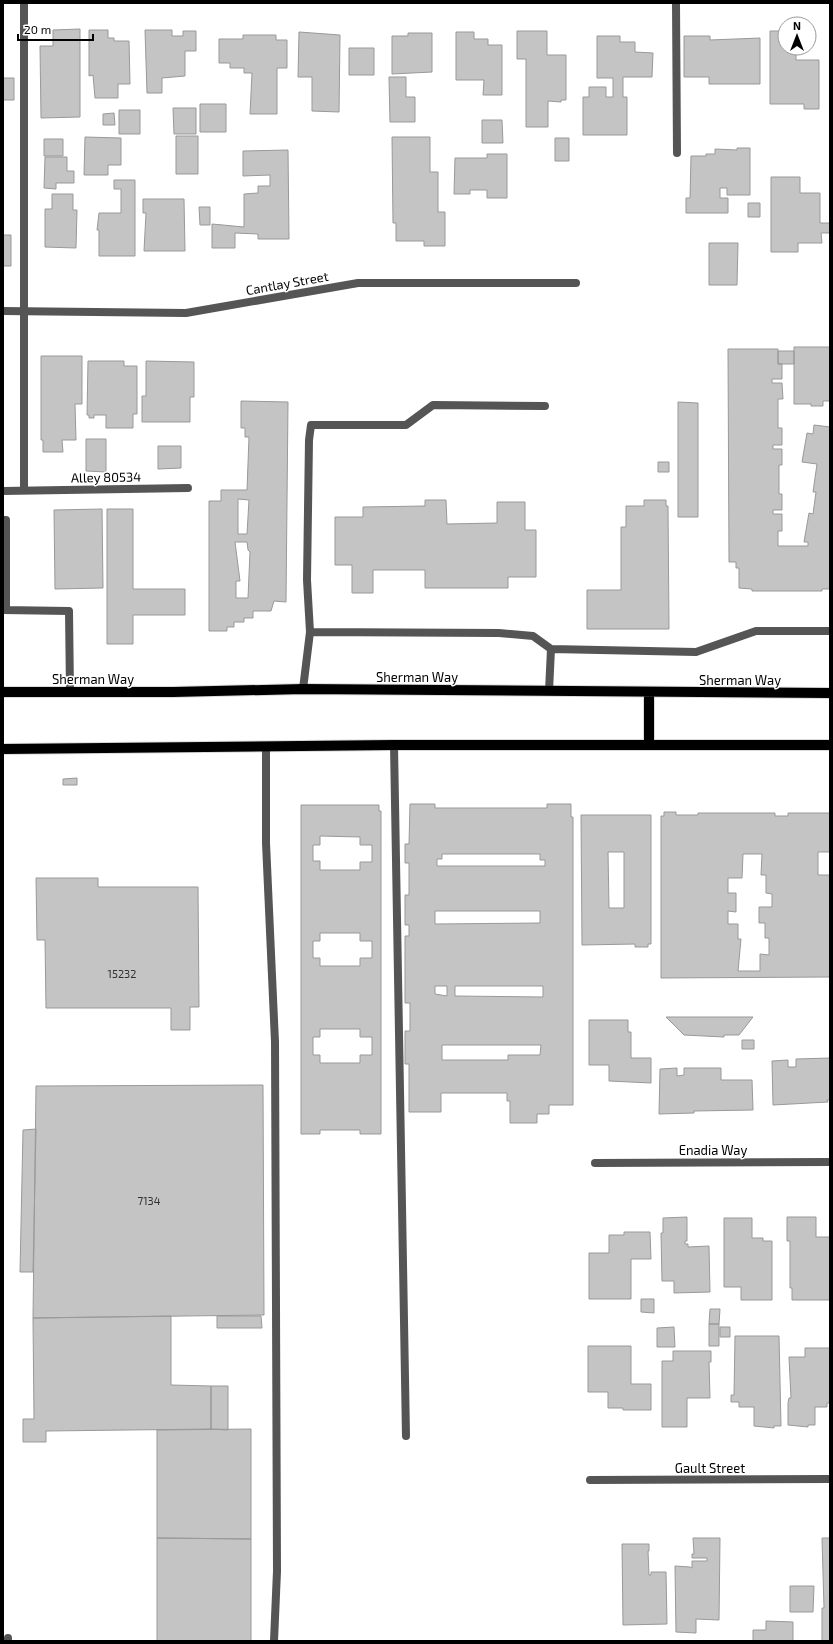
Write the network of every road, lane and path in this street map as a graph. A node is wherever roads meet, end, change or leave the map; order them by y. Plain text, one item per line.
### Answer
1 (24, 3) edge
2 (676, 3) edge
3 (677, 153) dead end
4 (576, 283) dead end
5 (3, 311) edge
6 (23, 311) junction
7 (545, 406) dead end
8 (188, 488) dead end
9 (24, 490) junction
10 (3, 491) edge
11 (3, 520) edge
12 (4, 610) edge
13 (830, 631) edge
14 (310, 632) junction
15 (551, 649) junction
16 (303, 689) junction
17 (3, 692) edge
18 (70, 692) junction
19 (549, 692) junction
20 (649, 693) junction
21 (830, 693) edge
22 (649, 744) junction
23 (394, 745) junction
24 (830, 745) edge
25 (266, 746) junction
26 (3, 749) edge
27 (595, 1162) dead end
28 (830, 1162) edge
29 (406, 1436) dead end
30 (830, 1479) edge
31 (590, 1480) dead end
32 (274, 1641) edge

1 - 6 street
2 - 3 street
4 - 6 street, Cantlay Street
5 - 6 street, Cantlay Street
6 - 9 street
7 - 14 street
8 - 9 street, Alley 80534
9 - 10 street, Alley 80534
11 - 12 street
12 - 18 street
13 - 15 street
14 - 15 street
14 - 16 street
15 - 19 street
16 - 18 main road, Sherman Way
16 - 19 main road, Sherman Way
17 - 18 main road, Sherman Way
19 - 20 main road, Sherman Way
20 - 21 main road, Sherman Way
20 - 22 main road
22 - 23 main road
22 - 24 main road
23 - 25 main road
23 - 29 street
25 - 26 main road
25 - 32 street
27 - 28 street, Enadia Way
30 - 31 street, Gault Street

